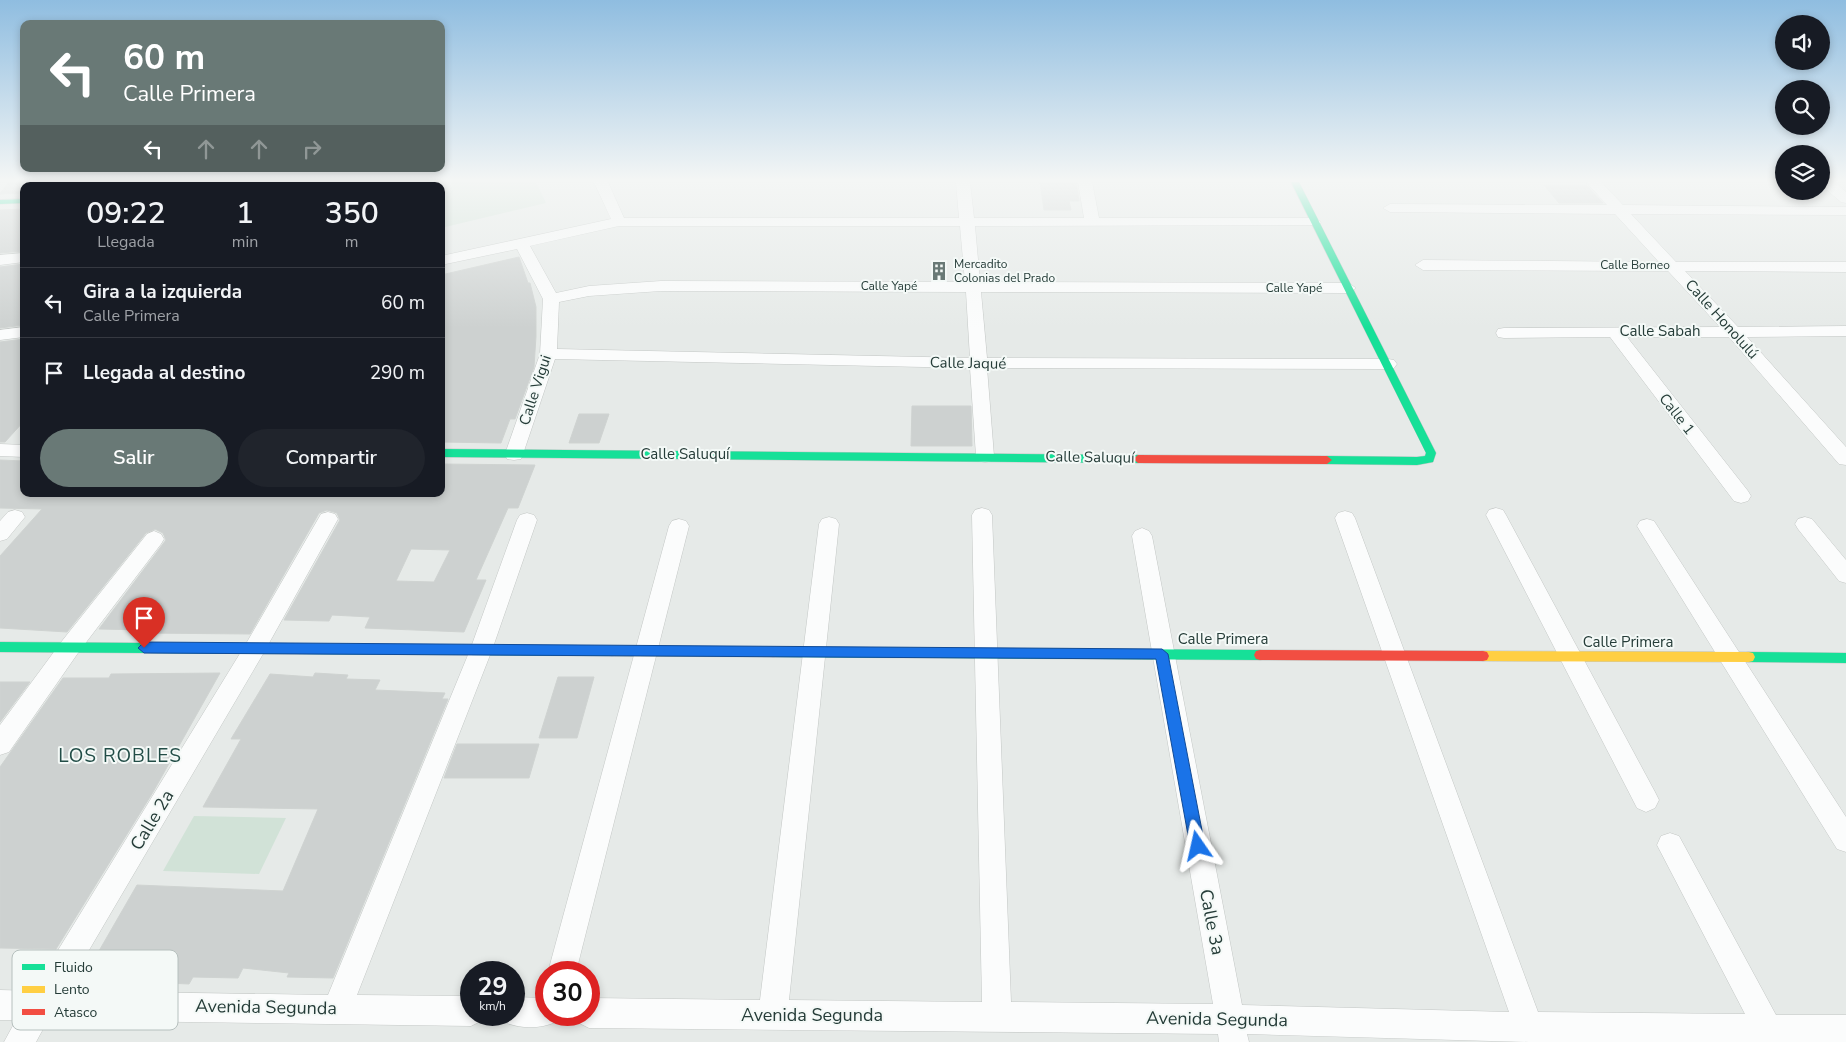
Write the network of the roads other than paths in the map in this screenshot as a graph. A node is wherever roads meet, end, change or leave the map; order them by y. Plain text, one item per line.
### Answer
1 (579, 231) edge
2 (967, 231) edge
3 (1318, 231) edge
4 (1638, 231) edge
5 (521, 243) junction
6 (20, 258) edge
7 (0, 260) edge
8 (445, 260) edge
9 (1423, 265) dead end
10 (1673, 266) junction
11 (1846, 267) edge
12 (973, 286) junction
13 (1348, 288) junction
14 (551, 299) junction
15 (1614, 331) junction
16 (1846, 331) edge
17 (20, 332) edge
18 (1734, 332) junction
19 (1504, 333) dead end
20 (0, 335) edge
21 (548, 354) junction
22 (978, 363) junction
23 (1388, 364) junction
24 (445, 453) edge
25 (514, 454) junction
26 (985, 456) junction
27 (1846, 459) edge
28 (1740, 496) dead end
29 (982, 515) dead end
30 (1496, 515) dead end
31 (15, 516) dead end
32 (1345, 518) dead end
33 (328, 519) dead end
34 (527, 520) dead end
35 (829, 524) dead end
36 (1805, 524) dead end
37 (679, 526) dead end
38 (1647, 526) dead end
39 (0, 534) edge
40 (1142, 536) dead end
41 (154, 538) dead end
42 (1846, 575) edge
43 (0, 647) edge
44 (70, 647) junction
45 (255, 648) junction
46 (481, 650) junction
47 (646, 651) junction
48 (815, 652) junction
49 (986, 653) junction
50 (1162, 654) junction
51 (1394, 655) junction
52 (1571, 656) junction
53 (1730, 657) junction
54 (1846, 658) edge
55 (0, 744) edge
56 (1646, 800) dead end
57 (1846, 840) edge
58 (1670, 845) dead end
59 (73, 950) edge
60 (565, 961) edge
61 (178, 1006) edge
62 (337, 1008) junction
63 (460, 1011) edge
64 (600, 1013) edge
65 (773, 1015) junction
66 (996, 1016) junction
67 (1529, 1027) junction
68 (1768, 1029) junction
69 (26, 1030) edge
70 (1232, 1030) edge
71 (1846, 1030) edge
72 (19, 1042) edge

1 - 5 street
2 - 12 street
3 - 13 street, Calle Saluquí
4 - 10 street, Calle Honolulú
5 - 8 street
5 - 14 street
6 - 7 street
9 - 10 street, Calle Borneo
10 - 11 street, Calle Borneo
10 - 18 street, Calle Honolulú
12 - 13 street, Calle Yapé
12 - 14 street, Calle Yapé
12 - 22 street
13 - 23 street, Calle Saluquí
14 - 21 street, Calle Vigui
15 - 18 street, Calle Sabah
15 - 19 street, Calle Sabah
15 - 28 street, Calle 1
16 - 18 street, Calle Sabah
17 - 20 street
18 - 27 street, Calle Honolulú
21 - 22 street, Calle Jaqué
21 - 25 street, Calle Vigui
22 - 23 street, Calle Jaqué
22 - 26 street
23 - 26 street, Calle Saluquí
24 - 25 street, Calle Saluquí
25 - 26 street, Calle Saluquí
29 - 49 street
30 - 52 street
31 - 39 street
32 - 51 street
33 - 45 street, Calle 2a
34 - 46 street
35 - 48 street
36 - 42 street
37 - 47 street
38 - 53 street
40 - 50 street, Calle 3a
41 - 44 street
43 - 44 street, Calle Primera
44 - 45 street, Calle Primera
44 - 55 street
45 - 46 street, Calle Primera
45 - 59 street, Calle 2a
46 - 47 street, Calle Primera
46 - 62 street
47 - 48 street, Calle Primera
47 - 60 street
48 - 49 street, Calle Primera
48 - 65 street
49 - 50 street, Calle Primera
49 - 66 street
50 - 51 street, Calle Primera
50 - 70 street, Calle 3a
51 - 52 street, Calle Primera
51 - 67 street
52 - 53 street, Calle Primera
52 - 56 street
53 - 54 street, Calle Primera
53 - 57 street
58 - 68 street
61 - 62 street, Avenida Segunda
62 - 63 street, Avenida Segunda
64 - 65 street, Avenida Segunda
65 - 66 street, Avenida Segunda
66 - 70 street, Avenida Segunda
67 - 68 street, Avenida Segunda
67 - 70 street, Avenida Segunda
68 - 71 street, Avenida Segunda
69 - 72 street, Calle 2a

